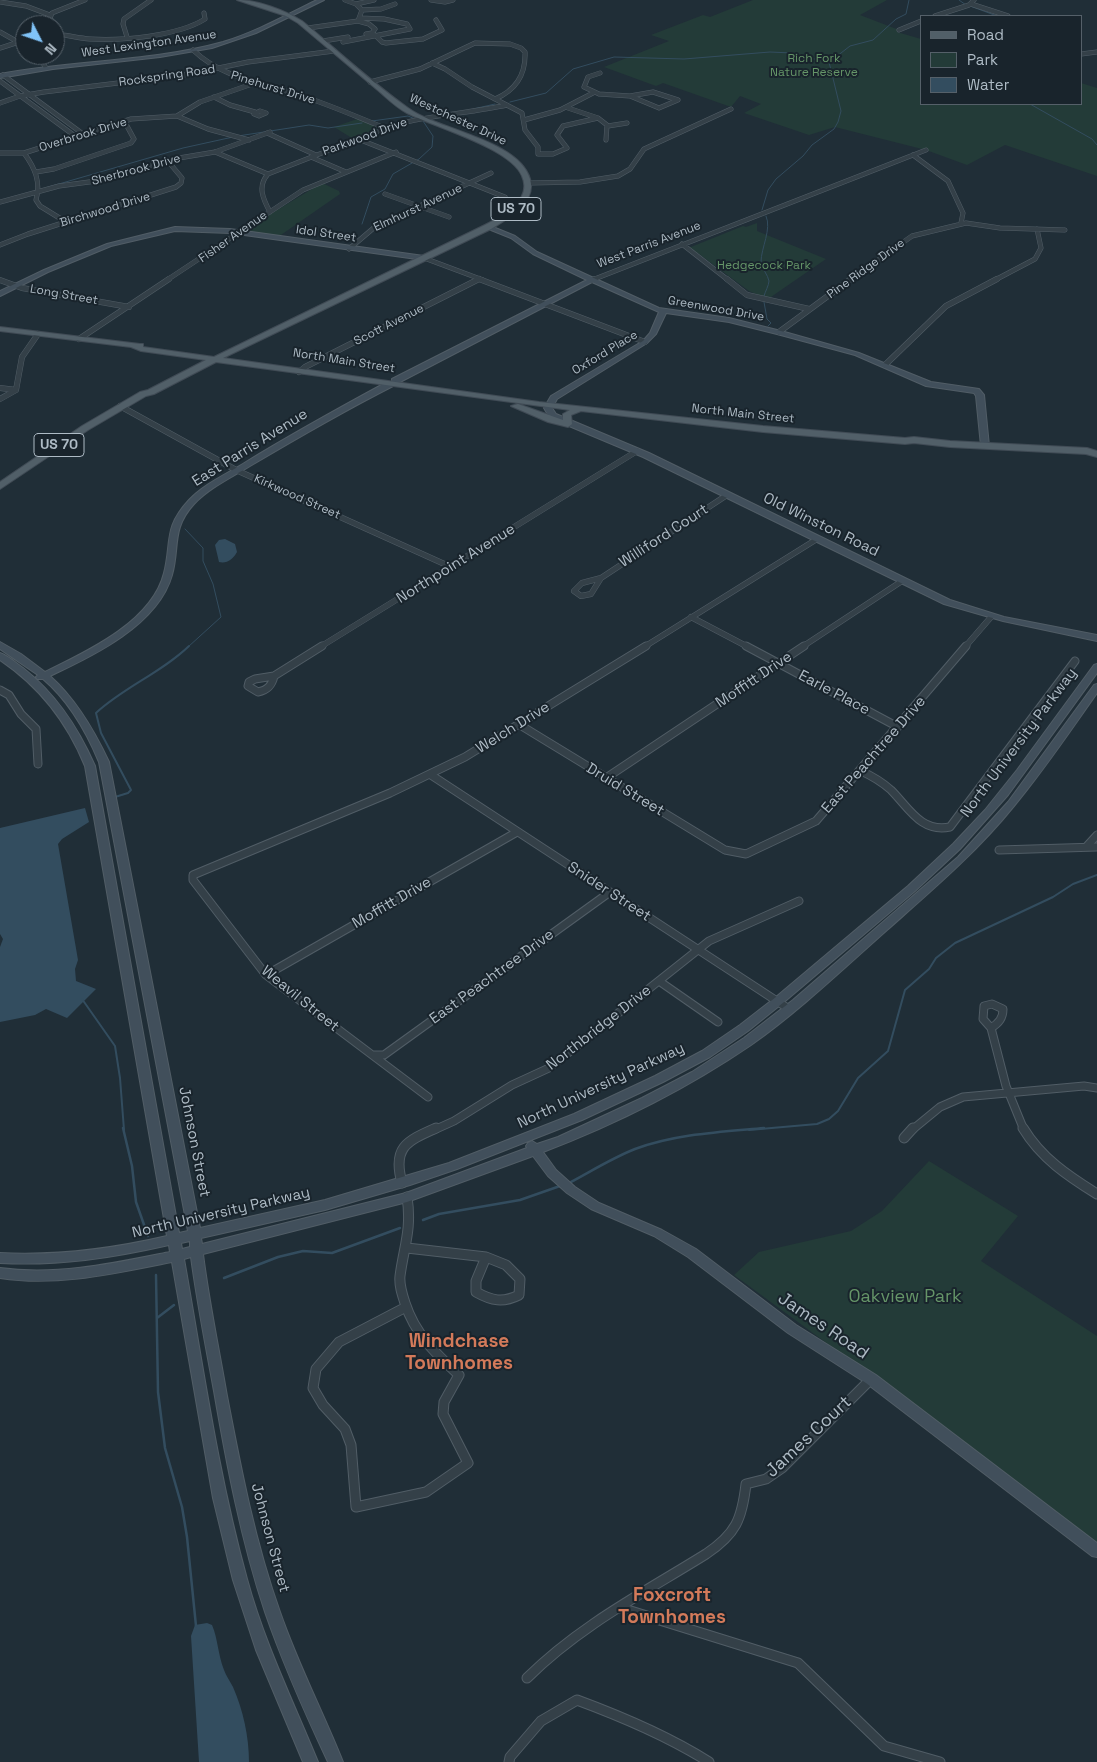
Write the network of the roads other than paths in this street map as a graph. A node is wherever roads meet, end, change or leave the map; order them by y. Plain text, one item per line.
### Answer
1 (85, 0) edge
2 (151, 0) edge
3 (240, 0) edge
4 (322, 0) edge
5 (345, 0) edge
6 (374, 0) edge
7 (431, 0) edge
8 (453, 0) edge
9 (974, 0) edge
10 (77, 1) edge
11 (0, 2) edge
12 (356, 4) junction
13 (395, 4) dead end
14 (971, 4) junction
15 (362, 10) junction
16 (204, 13) dead end
17 (50, 15) joint
18 (288, 15) junction
19 (938, 15) edge
20 (1005, 15) edge
21 (359, 19) junction
22 (436, 20) dead end
23 (920, 22) edge
24 (308, 28) junction
25 (899, 30) dead end
26 (65, 31) edge
27 (0, 32) edge
28 (374, 35) junction
29 (127, 37) junction
30 (15, 40) edge
31 (323, 41) junction
32 (343, 42) dead end
33 (15, 43) edge
34 (0, 48) edge
35 (193, 50) junction
36 (334, 51) junction
37 (1097, 52) edge
38 (1082, 54) edge
39 (432, 63) junction
40 (44, 65) edge
41 (46, 68) junction
42 (217, 68) junction
43 (600, 73) dead end
44 (1, 77) edge
45 (370, 82) junction
46 (255, 83) junction
47 (593, 93) junction
48 (29, 94) junction
49 (20, 96) junction
50 (630, 96) junction
51 (214, 97) junction
52 (495, 99) junction
53 (0, 103) edge
54 (507, 105) junction
55 (568, 108) junction
56 (731, 110) dead end
57 (255, 112) dead end
58 (177, 116) junction
59 (598, 118) junction
60 (423, 119) junction
61 (524, 120) junction
62 (121, 122) junction
63 (627, 123) dead end
64 (608, 126) junction
65 (385, 128) junction
66 (83, 134) junction
67 (75, 136) junction
68 (358, 139) junction
69 (250, 140) junction
70 (606, 140) dead end
71 (926, 150) dead end
72 (215, 152) junction
73 (0, 153) edge
74 (24, 153) junction
75 (394, 153) junction
76 (913, 155) junction
77 (314, 156) junction
78 (167, 160) junction
79 (36, 172) junction
80 (346, 172) junction
81 (491, 173) dead end
82 (268, 174) junction
83 (530, 183) junction
84 (470, 184) junction
85 (39, 191) junction
86 (385, 194) dead end
87 (505, 197) dead end
88 (0, 202) edge
89 (420, 206) junction
90 (270, 212) junction
91 (449, 218) dead end
92 (66, 222) junction
93 (961, 223) junction
94 (488, 227) junction
95 (1037, 229) junction
96 (1065, 230) dead end
97 (238, 233) junction
98 (0, 238) edge
99 (8, 242) junction
100 (682, 244) junction
101 (0, 245) edge
102 (349, 249) junction
103 (424, 258) junction
104 (0, 280) edge
105 (479, 280) junction
106 (592, 280) junction
107 (14, 286) junction
108 (0, 294) edge
109 (544, 304) junction
110 (129, 307) junction
111 (809, 309) junction
112 (663, 312) junction
113 (0, 329) edge
114 (778, 332) junction
115 (38, 334) junction
116 (260, 337) junction
117 (79, 340) junction
118 (645, 342) junction
119 (134, 346) junction
120 (181, 355) junction
121 (218, 358) junction
122 (250, 360) junction
123 (885, 365) junction
124 (302, 370) junction
125 (177, 373) junction
126 (392, 383) junction
127 (0, 388) edge
128 (16, 390) junction
129 (143, 394) junction
130 (495, 398) junction
131 (0, 399) edge
132 (549, 404) junction
133 (120, 406) junction
134 (580, 409) junction
135 (568, 424) junction
136 (985, 446) junction
137 (1097, 449) edge
138 (637, 451) junction
139 (1087, 451) junction
140 (1097, 454) edge
141 (236, 470) junction
142 (0, 486) edge
143 (728, 495) junction
144 (817, 539) junction
145 (450, 567) junction
146 (601, 578) dead end
147 (902, 581) junction
148 (691, 617) junction
149 (991, 617) junction
150 (1097, 638) edge
151 (0, 646) edge
152 (0, 656) edge
153 (1075, 661) dead end
154 (779, 663) junction
155 (1097, 667) edge
156 (45, 675) junction
157 (274, 676) dead end
158 (33, 681) junction
159 (1097, 687) edge
160 (0, 690) edge
161 (520, 725) junction
162 (898, 727) junction
163 (38, 764) dead end
164 (861, 771) junction
165 (430, 775) junction
166 (606, 778) junction
167 (517, 832) junction
168 (1097, 835) edge
169 (1086, 847) junction
170 (1097, 847) edge
171 (999, 850) dead end
172 (731, 852) joint
173 (193, 880) joint
174 (610, 892) junction
175 (799, 901) dead end
176 (697, 949) junction
177 (266, 975) junction
178 (659, 981) junction
179 (777, 1002) junction
180 (789, 1009) junction
181 (718, 1022) dead end
182 (991, 1028) dead end
183 (373, 1055) junction
184 (1097, 1088) edge
185 (1008, 1092) junction
186 (428, 1096) dead end
187 (904, 1138) dead end
188 (528, 1139) junction
189 (535, 1150) junction
190 (402, 1183) junction
191 (1097, 1194) edge
192 (407, 1197) junction
193 (195, 1234) junction
194 (173, 1240) junction
195 (407, 1248) junction
196 (196, 1250) junction
197 (176, 1256) junction
198 (486, 1257) junction
199 (0, 1258) edge
200 (0, 1273) edge
201 (406, 1307) junction
202 (871, 1379) junction
203 (1097, 1551) edge
204 (621, 1608) junction
205 (527, 1678) dead end
206 (311, 1762) edge
207 (336, 1762) edge
208 (508, 1762) edge
209 (709, 1762) edge
210 (940, 1762) edge

1 - 10 street
2 - 29 street
3 - 18 main road, Westchester Drive / US 70
4 - 18 street, West Lexington Avenue
5 - 12 street
6 - 12 street
7 - 8 street
9 - 14 street
10 - 17 street
11 - 17 street
12 - 15 street
13 - 15 street
14 - 19 street
14 - 20 street
15 - 21 street
16 - 29 street
18 - 24 main road, Westchester Drive / US 70
18 - 35 street, West Lexington Avenue
21 - 24 street
21 - 28 street
21 - 28 street
22 - 28 street
23 - 25 street
24 - 31 main road, Westchester Drive / US 70
26 - 29 street
27 - 30 street
28 - 31 street
28 - 32 street
31 - 36 main road, Westchester Drive / US 70
33 - 34 street
35 - 41 street, West Lexington Avenue
35 - 42 street, Pinehurst Drive
36 - 42 street, Rockspring Road
36 - 45 main road, Westchester Drive / US 70
37 - 38 street
39 - 45 street
39 - 52 street
39 - 52 street
40 - 41 street
41 - 44 street, West Lexington Avenue
42 - 46 street, Pinehurst Drive
42 - 48 street, Rockspring Road
43 - 47 street
44 - 48 street
44 - 49 street
45 - 60 main road, Westchester Drive / US 70
46 - 51 street, Overbrook Drive
46 - 65 street, Pinehurst Drive
47 - 50 street
47 - 55 street
48 - 49 street, Rockspring Road
48 - 66 street
49 - 53 street, Rockspring Road
49 - 67 street
50 - 50 street
51 - 57 street
51 - 58 street, Overbrook Drive
52 - 54 street
54 - 60 street, Parkwood Drive
54 - 61 street
55 - 59 street
55 - 61 street
56 - 83 street
58 - 62 street, Overbrook Drive
58 - 69 street
59 - 61 street
59 - 64 street
60 - 65 street, Parkwood Drive
60 - 83 main road, Westchester Drive / US 70
62 - 66 street, Overbrook Drive
62 - 79 street
63 - 64 street
64 - 70 street
65 - 68 street, Parkwood Drive
66 - 67 street, Overbrook Drive
67 - 74 street, Overbrook Drive
68 - 75 street
68 - 77 street, Parkwood Drive
69 - 72 street, Sherbrook Drive
69 - 77 street, Sherbrook Drive
71 - 76 street, West Parris Avenue
72 - 78 street, Sherbrook Drive
72 - 82 street
73 - 74 street, Overbrook Drive
74 - 79 street
75 - 80 street, Fisher Avenue
75 - 84 street
76 - 93 street
76 - 100 street, West Parris Avenue
77 - 80 street
77 - 82 street, Parkwood Drive
78 - 85 street, Sherbrook Drive
78 - 92 street, Birchwood Drive
79 - 85 street
80 - 90 street, Fisher Avenue
81 - 84 street, Elmhurst Avenue
82 - 90 street
83 - 94 main road, US 70
84 - 87 street
84 - 89 street, Elmhurst Avenue
85 - 88 street, Sherbrook Drive
85 - 92 street
86 - 89 street
89 - 91 street
89 - 102 street, Elmhurst Avenue
90 - 97 street, Fisher Avenue
92 - 99 street, Birchwood Drive
93 - 95 street
93 - 111 street, Pine Ridge Drive
94 - 103 main road, US 70
94 - 106 street, Greenwood Drive
95 - 96 street
95 - 123 street
97 - 102 street, Idol Street
97 - 107 street, Idol Street
97 - 110 street, Fisher Avenue
98 - 99 street
99 - 101 street, Birchwood Drive
100 - 106 street, West Parris Avenue
100 - 111 street
102 - 103 street, Idol Street
103 - 105 street, Idol Street
103 - 116 main road, US 70
104 - 107 street, Long Street
105 - 109 street, Idol Street
105 - 124 street, Scott Avenue
106 - 109 street, West Parris Avenue
106 - 112 street, Greenwood Drive
107 - 108 street, Idol Street
107 - 110 street, Long Street
109 - 118 street, Idol Street
109 - 126 street, West Parris Avenue
110 - 117 street, Fisher Avenue
111 - 114 street, Pine Ridge Drive
112 - 114 street, Greenwood Drive
112 - 118 street, Oxford Place
113 - 115 main road, North Main Street
114 - 123 street, Greenwood Drive
115 - 117 main road, North Main Street
115 - 128 street
116 - 121 main road, US 70
116 - 122 main road
117 - 119 main road, North Main Street
118 - 132 street, Oxford Place
119 - 120 main road, North Main Street
119 - 121 main road, North Main Street
120 - 121 main road, North Main Street
120 - 125 main road
121 - 122 main road, North Main Street
121 - 124 main road, North Main Street
121 - 125 main road, US 70
121 - 129 main road, US 70
122 - 124 main road, North Main Street
123 - 136 street, Greenwood Drive
124 - 126 main road, North Main Street
125 - 129 main road, US 70
126 - 130 main road, North Main Street
126 - 132 main road, North Main Street
126 - 141 street, East Parris Avenue
127 - 128 street
128 - 131 street
129 - 133 main road, US 70
130 - 132 main road, North Main Street
130 - 135 main road
132 - 134 main road, North Main Street
132 - 135 street, Old Winston Road
133 - 141 street, Kirkwood Street
133 - 142 main road, US 70
134 - 135 main road
134 - 136 main road, North Main Street
135 - 138 street, Old Winston Road
136 - 139 main road, North Main Street
137 - 139 main road, North Main Street
138 - 143 street, Old Winston Road
138 - 145 street, Northpoint Avenue
139 - 140 main road, North Main Street
141 - 145 street, Kirkwood Street
141 - 156 street, East Parris Avenue
143 - 144 street, Old Winston Road
143 - 146 street, Williford Court
144 - 147 street, Old Winston Road
144 - 148 street, Welch Drive
145 - 157 street, Northpoint Avenue
147 - 149 street, Old Winston Road
147 - 154 street, Moffitt Drive
148 - 154 street, Earle Place
148 - 161 street, Welch Drive
149 - 150 street, Old Winston Road
149 - 162 street, East Peachtree Drive
151 - 156 street, Johnson Street
152 - 158 street
153 - 164 street
154 - 162 street, Earle Place
154 - 166 street, Moffitt Drive
155 - 179 street, North University Parkway
156 - 158 street, East Parris Avenue
156 - 193 street, Johnson Street
158 - 194 street
159 - 180 street, North University Parkway
160 - 163 street
161 - 165 street, Welch Drive
161 - 166 street, Druid Street
162 - 164 street, East Peachtree Drive
164 - 172 street, East Peachtree Drive
165 - 167 street, Snider Street
165 - 173 street, Welch Drive
166 - 172 street, Druid Street
167 - 174 street, Snider Street
167 - 177 street, Moffitt Drive
168 - 169 street
169 - 170 street
169 - 171 street
173 - 177 street, Weavil Street
174 - 176 street, Snider Street
174 - 183 street, East Peachtree Drive
175 - 176 street, Northbridge Drive
176 - 178 street, Northbridge Drive
176 - 179 street, Snider Street
177 - 183 street, Weavil Street
178 - 181 street
178 - 190 street, Northbridge Drive
179 - 180 street, Snider Street
179 - 188 street, North University Parkway
180 - 189 street, North University Parkway
182 - 185 street
183 - 186 street, Weavil Street
184 - 185 street
185 - 187 street
185 - 191 street
188 - 189 street, James Road
188 - 190 street, North University Parkway
189 - 192 street, North University Parkway
189 - 202 street, James Road
190 - 193 street, North University Parkway
192 - 195 street
192 - 196 street, North University Parkway
193 - 194 street, North University Parkway
193 - 196 street, Johnson Street
194 - 197 street
194 - 199 street, North University Parkway
195 - 198 street
195 - 201 street
196 - 197 street, North University Parkway
196 - 207 street, Johnson Street
197 - 200 street, North University Parkway
197 - 206 street
198 - 198 street
201 - 201 street
202 - 203 street, James Road
202 - 204 street, James Court
204 - 205 street, James Court
204 - 210 street
208 - 209 street

